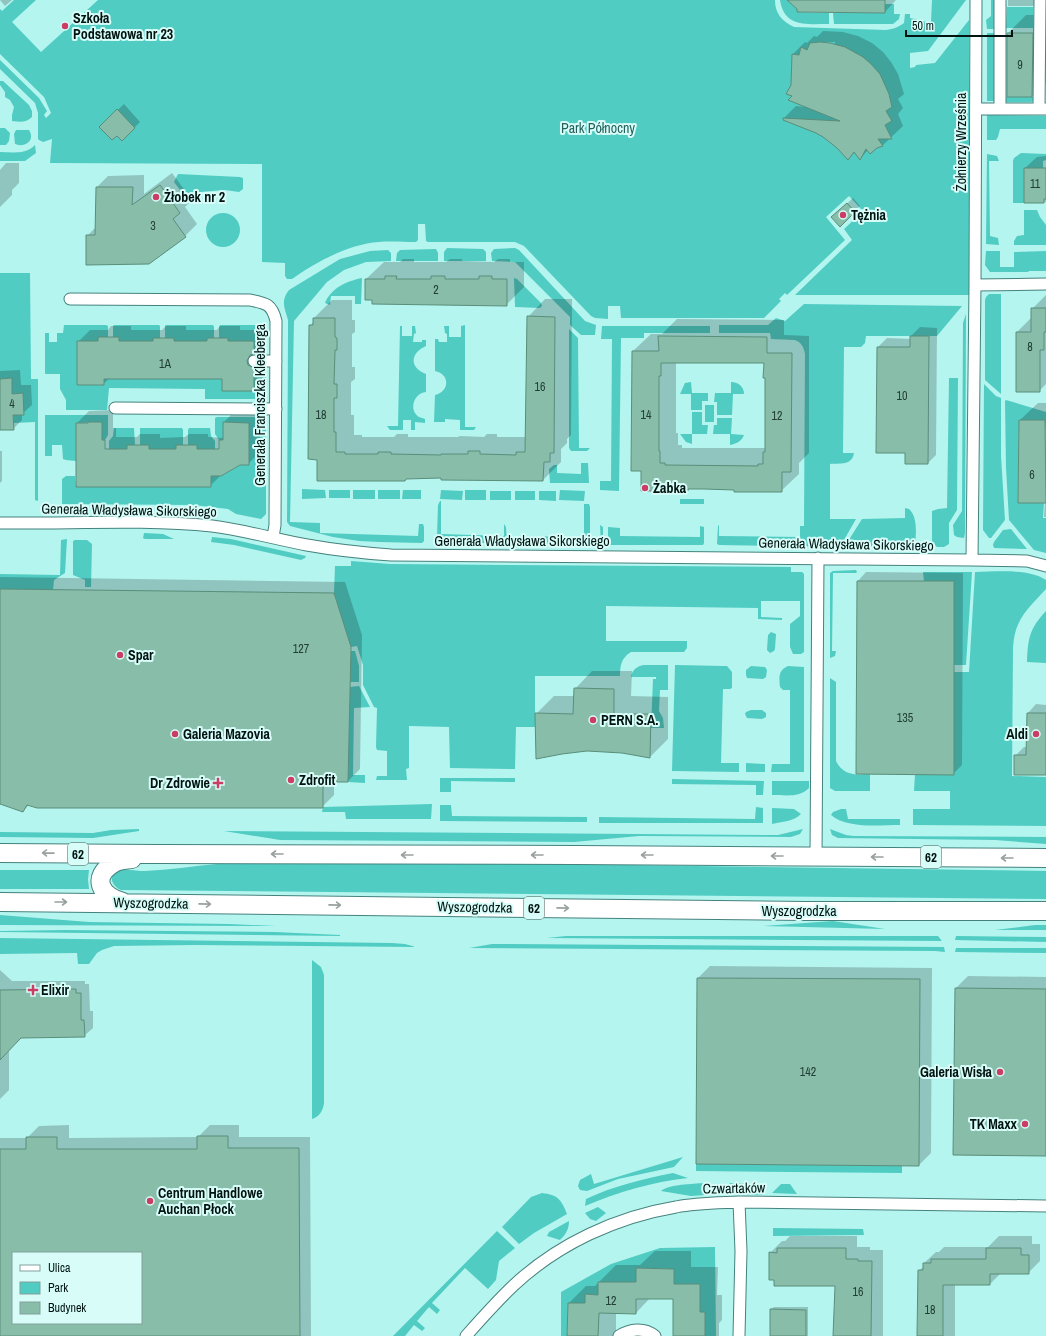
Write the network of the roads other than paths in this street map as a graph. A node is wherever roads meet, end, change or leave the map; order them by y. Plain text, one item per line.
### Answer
1 (976, 0) edge
2 (1000, 0) edge
3 (1040, 0) edge
4 (1042, 69) edge
5 (976, 108) junction
6 (1000, 109) junction
7 (1042, 109) edge
8 (1046, 284) edge
9 (975, 285) junction
10 (70, 299) dead end
11 (254, 361) dead end
12 (276, 361) junction
13 (115, 408) dead end
14 (276, 409) junction
15 (0, 523) edge
16 (273, 537) junction
17 (818, 558) junction
18 (972, 560) junction
19 (1046, 566) edge
20 (0, 853) edge
21 (157, 854) junction
22 (816, 856) junction
23 (1046, 858) edge
24 (0, 902) edge
25 (125, 903) junction
26 (1046, 912) edge
27 (739, 1202) junction
28 (1046, 1206) edge
29 (466, 1336) edge
30 (619, 1336) edge
31 (655, 1336) edge
32 (739, 1336) edge

1 - 5 street, Żołnierzy Września
2 - 6 street
3 - 4 street
4 - 7 street
5 - 6 street
5 - 9 street, Żołnierzy Września
6 - 7 street
8 - 9 street
9 - 18 street, Żołnierzy Września
10 - 12 street, Generała Franciszka Kleeberga
11 - 12 street
12 - 14 street, Generała Franciszka Kleeberga
13 - 14 street
14 - 16 street, Generała Franciszka Kleeberga
15 - 16 street, Generała Władysława Sikorskiego
16 - 17 street, Generała Władysława Sikorskiego
17 - 18 street, Generała Władysława Sikorskiego
17 - 22 street
18 - 19 street, Generała Władysława Sikorskiego
21 -> 20 main road, 62
22 -> 21 main road, 62
21 - 25 main road
23 -> 22 main road, 62
24 -> 25 main road, Wyszogrodzka / 62
25 -> 26 main road, Wyszogrodzka / 62
27 - 28 street, Czwartaków
27 - 29 street, Czwartaków
27 - 32 street
30 - 31 street

